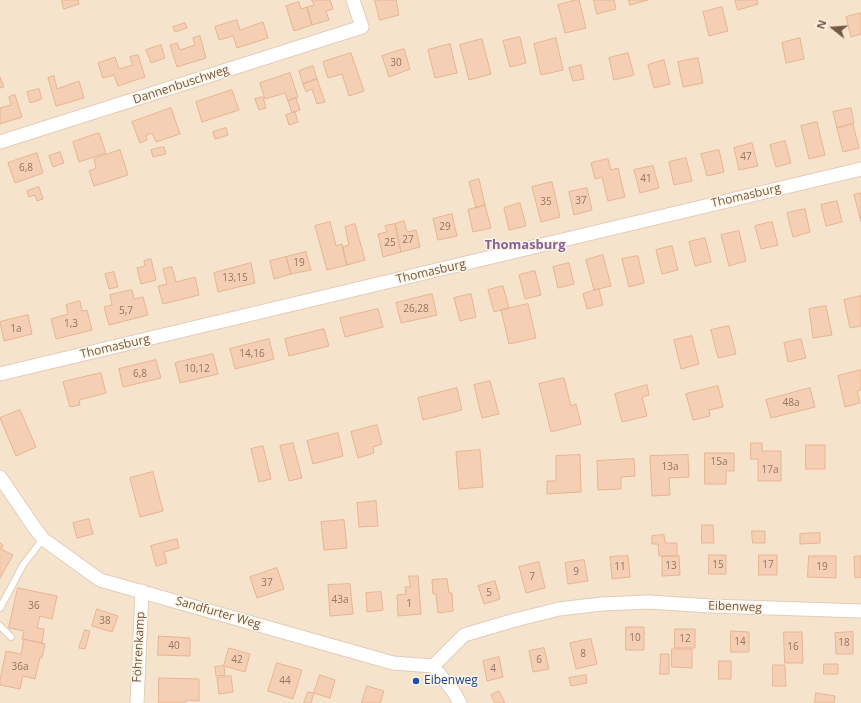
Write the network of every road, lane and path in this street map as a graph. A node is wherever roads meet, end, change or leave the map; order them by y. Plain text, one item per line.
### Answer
1 (353, 0) edge
2 (0, 142) edge
3 (861, 169) edge
4 (0, 374) edge
5 (0, 477) edge
6 (43, 539) junction
7 (142, 591) junction
8 (0, 608) edge
9 (861, 611) edge
10 (0, 626) edge
11 (11, 637) dead end
12 (433, 666) junction
13 (137, 703) edge
14 (460, 703) edge

1 - 2 street, Dannenbuschweg
3 - 4 street, Thomasburg
5 - 6 street, Sandfurter Weg
6 - 7 street, Sandfurter Weg
6 - 8 lane
7 - 12 street, Sandfurter Weg
7 - 13 street, Föhrenkamp
9 - 12 street, Eibenweg
10 - 11 lane
12 - 14 street

